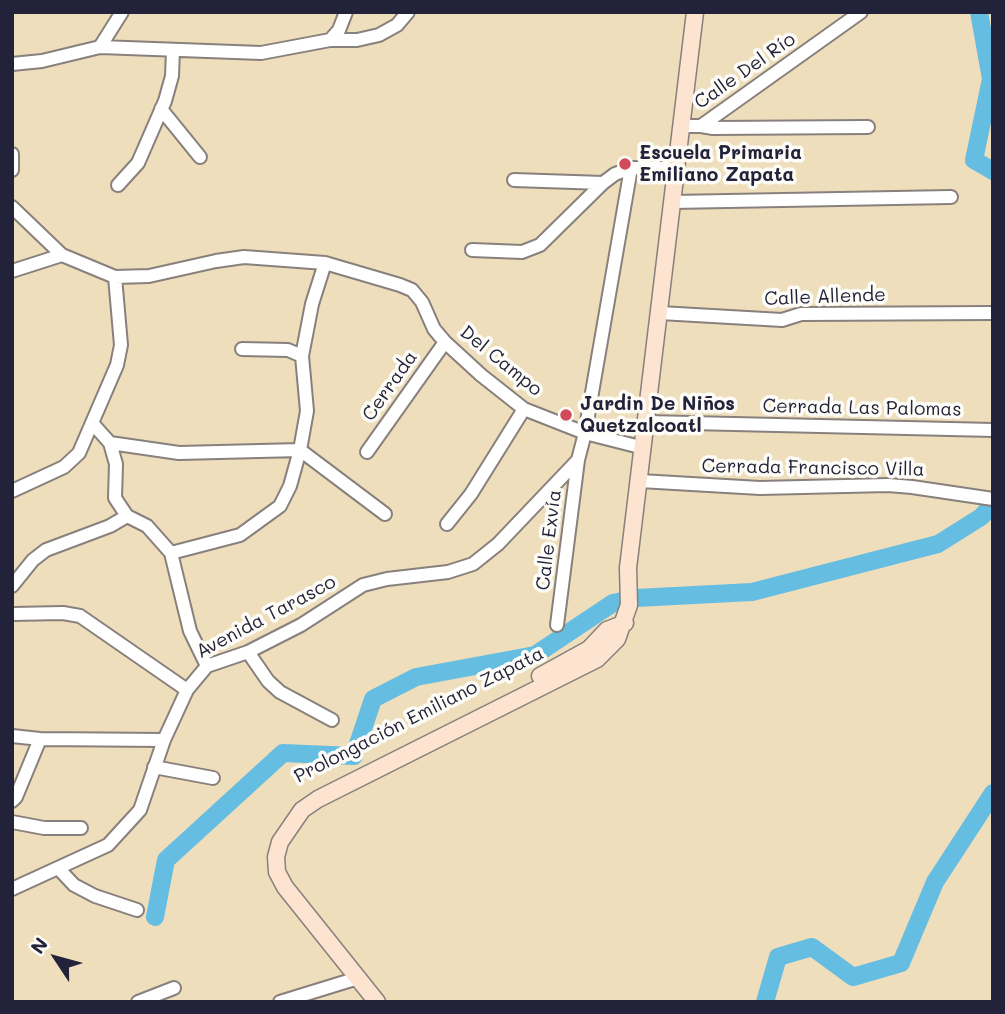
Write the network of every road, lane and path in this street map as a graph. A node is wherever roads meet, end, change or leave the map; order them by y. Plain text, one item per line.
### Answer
1 (122, 12) edge
2 (346, 12) edge
3 (408, 12) edge
4 (695, 12) edge
5 (860, 13) edge
6 (330, 40) junction
7 (100, 47) junction
8 (173, 50) junction
9 (12, 64) edge
10 (161, 109) junction
11 (701, 125) junction
12 (681, 126) junction
13 (868, 127) dead end
14 (12, 154) edge
15 (200, 157) dead end
16 (631, 168) junction
17 (676, 168) junction
18 (12, 170) edge
19 (514, 180) dead end
20 (603, 183) junction
21 (118, 185) dead end
22 (951, 197) dead end
23 (672, 202) junction
24 (12, 208) edge
25 (472, 250) dead end
26 (62, 256) junction
27 (326, 263) junction
28 (12, 271) edge
29 (115, 277) junction
30 (660, 313) junction
31 (993, 313) edge
32 (445, 342) junction
33 (242, 349) dead end
34 (302, 356) junction
35 (524, 409) junction
36 (647, 422) junction
37 (93, 424) junction
38 (993, 430) edge
39 (585, 433) junction
40 (110, 443) junction
41 (644, 447) junction
42 (300, 450) junction
43 (367, 452) dead end
44 (578, 460) junction
45 (640, 481) junction
46 (12, 491) edge
47 (989, 498) edge
48 (385, 514) dead end
49 (127, 516) junction
50 (447, 524) dead end
51 (171, 553) junction
52 (12, 586) edge
53 (12, 614) edge
54 (557, 625) dead end
55 (248, 652) junction
56 (207, 667) junction
57 (187, 690) junction
58 (332, 720) dead end
59 (12, 736) edge
60 (40, 740) junction
61 (164, 740) junction
62 (154, 767) junction
63 (213, 778) dead end
64 (12, 801) edge
65 (12, 822) edge
66 (81, 828) dead end
67 (58, 868) junction
68 (12, 889) edge
69 (137, 910) dead end
70 (354, 980) junction
71 (174, 988) dead end
72 (138, 1002) edge
73 (280, 1002) edge
74 (366, 1002) edge
75 (377, 1002) edge

1 - 7 street
2 - 6 street
3 - 6 street
4 - 12 main road
5 - 11 street, Calle Del Río
6 - 8 street
7 - 8 street
7 - 9 street
8 - 10 street
10 - 15 street
10 - 21 street
11 - 12 street, Calle Del Río
11 - 13 street
12 - 17 main road
14 - 18 street
16 - 17 street
16 - 20 street
16 - 39 street, Avenida Tarasco
17 - 23 main road
19 - 20 street
20 - 25 street
22 - 23 street
23 - 30 main road
24 - 26 street
26 - 28 street
26 - 29 street
27 - 29 street
27 - 32 street, Del Campo
27 - 34 street
29 - 37 street
30 - 31 street, Calle Allende
30 - 36 main road
32 - 35 street, Del Campo
32 - 43 street, Cerrada
33 - 34 street
34 - 42 street
35 - 39 street, Del Campo
35 - 50 street
36 - 38 street, Cerrada Las Palomas
36 - 41 main road
37 - 40 street
37 - 46 street
39 - 41 street, Del Campo
39 - 44 street, Avenida Tarasco
40 - 42 street
40 - 49 street
41 - 45 main road
42 - 48 street
42 - 51 street
44 - 54 street, Calle Exvía
44 - 55 street, Avenida Tarasco
45 - 47 street, Cerrada Francisco Villa
45 - 70 main road, Prolongación Emiliano Zapata
49 - 51 street
49 - 52 street
51 - 56 street
53 - 57 street
55 - 56 street, Avenida Tarasco
55 - 58 street
56 - 57 street, Avenida Tarasco
57 - 61 street, Avenida Tarasco
59 - 60 street
60 - 61 street
60 - 64 street
61 - 62 street, Avenida Tarasco
62 - 63 street
62 - 67 street, Avenida Tarasco
65 - 66 street
67 - 68 street, Avenida Tarasco
67 - 69 street
70 - 73 street
70 - 74 main road, Prolongación Emiliano Zapata
70 - 75 main road, Prolongación Emiliano Zapata
71 - 72 street

